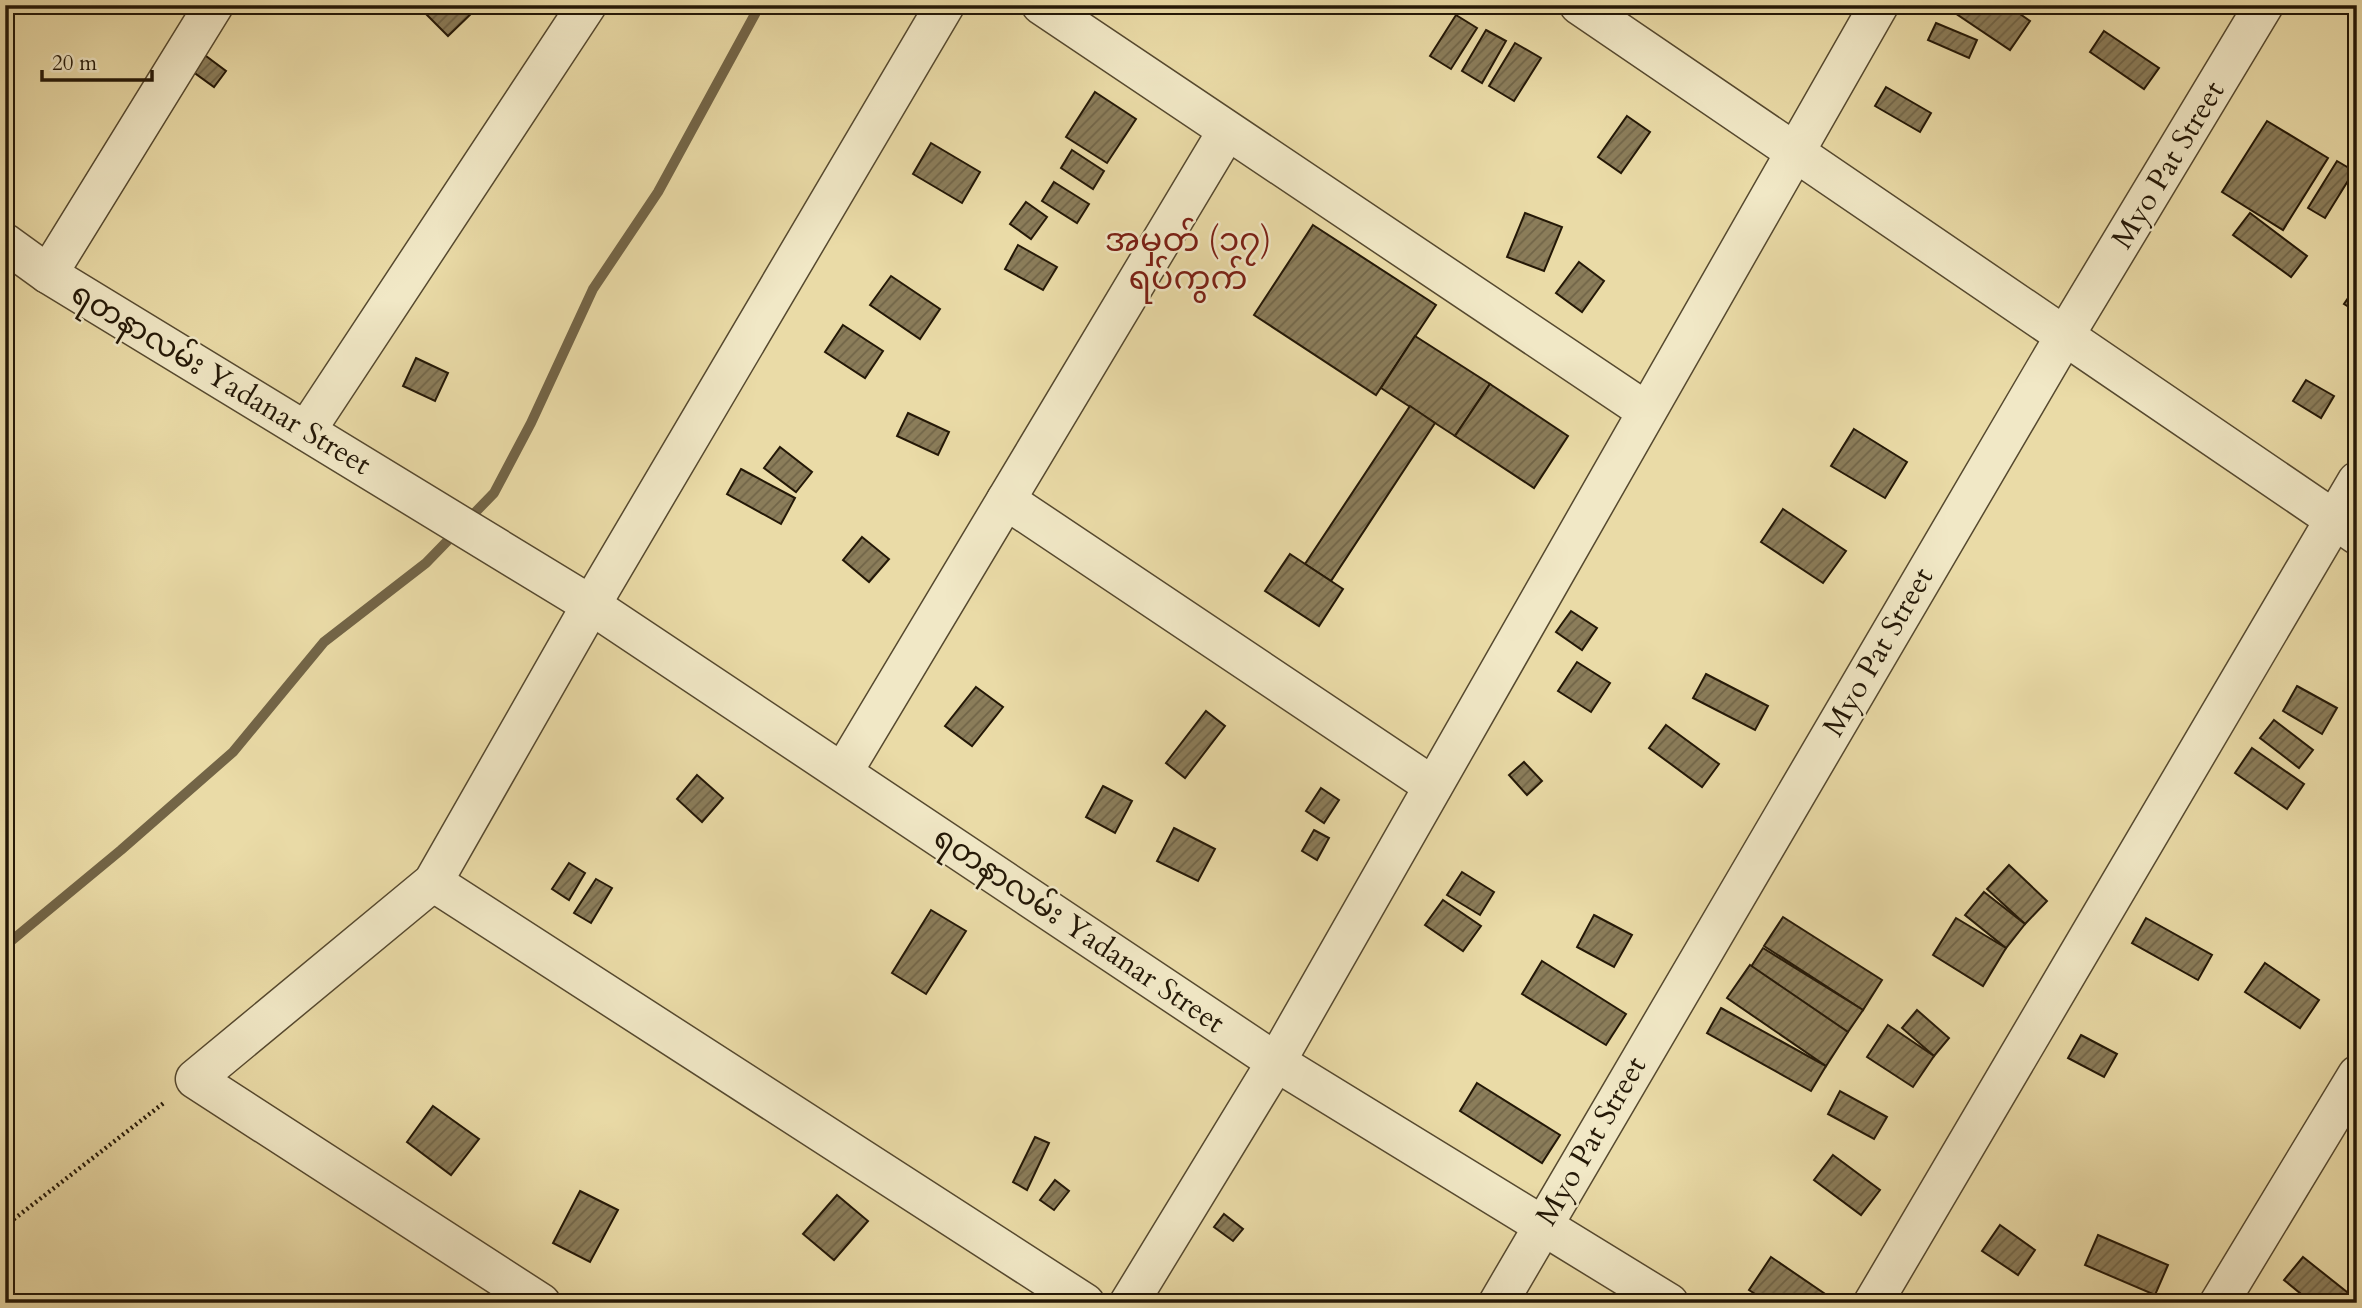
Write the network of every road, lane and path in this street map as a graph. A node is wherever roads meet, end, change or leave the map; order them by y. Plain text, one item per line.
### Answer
1 (214, 5) edge
2 (587, 5) edge
3 (945, 5) edge
4 (1041, 5) edge
5 (1579, 5) edge
6 (1879, 5) edge
7 (2264, 5) edge
8 (1227, 131) junction
9 (1794, 152) junction
10 (5, 243) edge
11 (48, 274) junction
12 (2064, 337) junction
13 (1647, 411) junction
14 (306, 431) junction
15 (2357, 481) edge
16 (1006, 500) junction
17 (2345, 528) edge
18 (591, 605) junction
19 (843, 772) junction
20 (1433, 786) junction
21 (433, 882) junction
22 (1276, 1062) junction
23 (2357, 1076) edge
24 (195, 1079) junction
25 (1543, 1224) junction
26 (5, 1226) edge
27 (541, 1303) edge
28 (1085, 1303) edge
29 (1129, 1303) edge
30 (1498, 1303) edge
31 (1669, 1303) edge
32 (1873, 1303) edge
33 (2220, 1303) edge

1 - 11 street
2 - 14 street
3 - 18 street
4 - 8 street
5 - 9 street
6 - 9 street
7 - 12 street, Myo Pat Street
8 - 13 street
8 - 16 street
9 - 12 street
9 - 13 street
10 - 11 street, ရတနာလမ်း Yadanar Street
11 - 14 street, ရတနာလမ်း Yadanar Street
12 - 17 street
12 - 25 street, Myo Pat Street
13 - 20 street
14 - 18 street, ရတနာလမ်း Yadanar Street
15 - 17 street
16 - 19 street
16 - 20 street
17 - 32 street
18 - 19 street, ရတနာလမ်း Yadanar Street
18 - 21 street
19 - 22 street, ရတနာလမ်း Yadanar Street
20 - 22 street
21 - 24 street
21 - 28 street
22 - 25 street, ရတနာလမ်း Yadanar Street
22 - 29 street
23 - 33 street
24 - 26 path
24 - 27 street
25 - 30 street, Myo Pat Street
25 - 31 street, ရတနာလမ်း Yadanar Street

